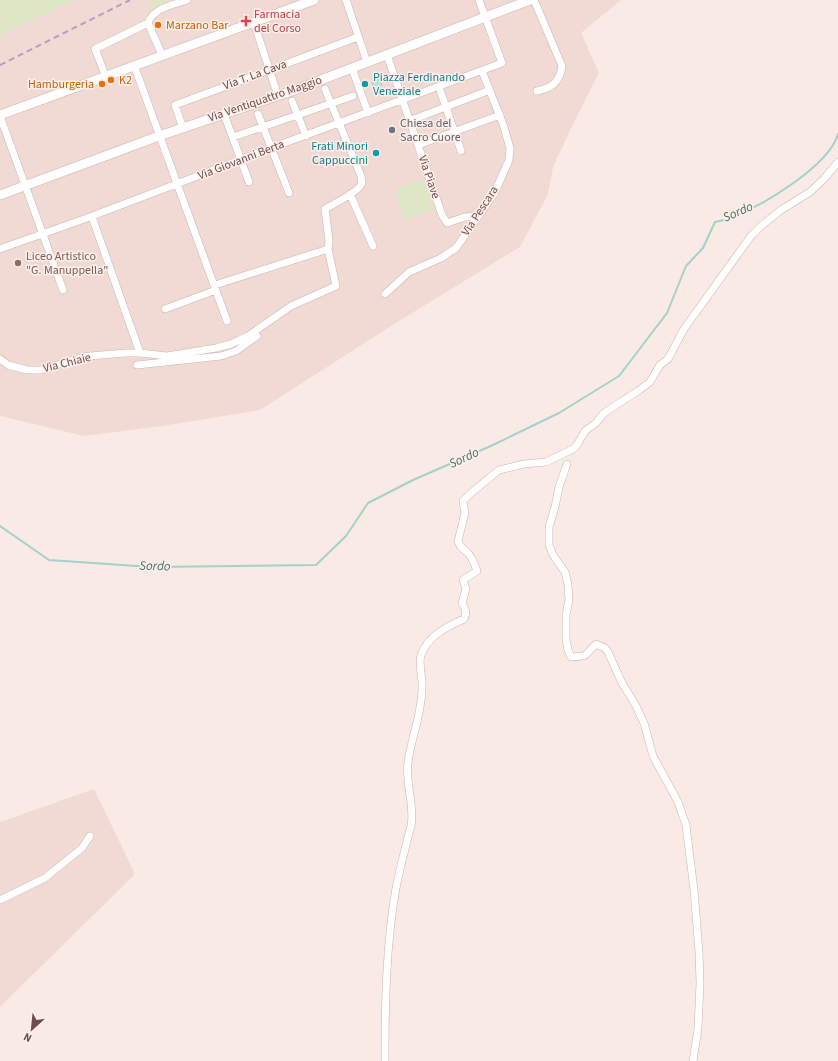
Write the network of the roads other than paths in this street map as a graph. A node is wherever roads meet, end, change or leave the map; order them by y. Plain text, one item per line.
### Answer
1 (187, 0) edge
2 (314, 0) edge
3 (346, 0) edge
4 (479, 0) edge
5 (530, 0) edge
6 (534, 0) edge
7 (485, 16) junction
8 (254, 23) junction
9 (148, 24) junction
10 (358, 37) junction
11 (387, 54) junction
12 (162, 55) junction
13 (367, 62) junction
14 (134, 65) junction
15 (352, 68) junction
16 (270, 70) junction
17 (482, 71) junction
18 (104, 76) junction
19 (439, 87) junction
20 (325, 89) dead end
21 (490, 90) junction
22 (537, 91) dead end
23 (278, 96) junction
24 (353, 96) dead end
25 (402, 100) junction
26 (292, 101) dead end
27 (331, 103) junction
28 (446, 107) junction
29 (368, 113) junction
30 (224, 114) junction
31 (258, 114) dead end
32 (0, 115) edge
33 (298, 115) junction
34 (500, 115) junction
35 (409, 121) junction
36 (339, 123) junction
37 (263, 127) junction
38 (183, 128) junction
39 (455, 132) junction
40 (159, 136) junction
41 (306, 136) junction
42 (233, 138) junction
43 (418, 146) junction
44 (272, 148) junction
45 (461, 151) dead end
46 (241, 160) junction
47 (838, 162) edge
48 (249, 182) dead end
49 (177, 185) junction
50 (25, 186) junction
51 (289, 193) dead end
52 (350, 194) junction
53 (0, 195) edge
54 (92, 216) junction
55 (478, 216) junction
56 (42, 234) junction
57 (373, 246) dead end
58 (0, 249) edge
59 (328, 249) junction
60 (215, 287) junction
61 (63, 290) dead end
62 (385, 294) dead end
63 (165, 309) dead end
64 (227, 321) dead end
65 (264, 326) junction
66 (140, 353) junction
67 (0, 359) edge
68 (137, 365) dead end
69 (567, 464) dead end
70 (90, 836) dead end
71 (0, 900) edge
72 (385, 1061) edge
73 (693, 1061) edge

1 - 9 street
2 - 8 main road
3 - 10 street
4 - 7 street
5 - 7 main road, Via Ventiquattro Maggio
6 - 22 street
7 - 11 main road, Via Ventiquattro Maggio
7 - 17 street, Via Giovanni Berta
8 - 12 main road
8 - 16 street
9 - 12 street
9 - 18 street
10 - 13 street
10 - 16 street, Via T. La Cava
11 - 13 main road, Via Ventiquattro Maggio
11 - 25 street, Via Piave
12 - 14 main road
13 - 15 main road, Via Ventiquattro Maggio
14 - 18 main road
14 - 40 street
15 - 23 main road, Via Ventiquattro Maggio
15 - 29 street
16 - 23 street
16 - 38 street, Via T. La Cava
17 - 19 street, Via Giovanni Berta
17 - 21 street, Via Pescara
18 - 32 main road
19 - 25 street, Via Giovanni Berta
19 - 28 street
20 - 27 street
21 - 28 street
21 - 34 street, Via Pescara
23 - 30 main road, Via Ventiquattro Maggio
24 - 27 street
25 - 29 street, Via Giovanni Berta
25 - 35 street, Via Piave
26 - 33 street
27 - 33 street
27 - 36 street
28 - 35 street
28 - 39 street
29 - 36 street, Via Giovanni Berta
30 - 38 main road, Via Ventiquattro Maggio
30 - 42 street
31 - 37 street
32 - 50 street
33 - 37 street
33 - 41 street
34 - 39 street
34 - 55 street, Via Pescara
35 - 43 street, Via Piave
36 - 41 street, Via Giovanni Berta
36 - 52 street
37 - 42 street
37 - 44 street
38 - 40 main road, Via Ventiquattro Maggio
39 - 43 street
39 - 45 street
40 - 49 street
40 - 50 main road, Via Ventiquattro Maggio
41 - 44 street, Via Giovanni Berta
42 - 46 street
43 - 55 street, Via Piave
44 - 46 street, Via Giovanni Berta
44 - 51 street
46 - 48 street
46 - 49 street, Via Giovanni Berta
47 - 72 street
49 - 54 street, Via Giovanni Berta
49 - 60 street
50 - 53 main road, Via Ventiquattro Maggio
50 - 56 street
52 - 57 street
52 - 59 street
54 - 56 street, Via Giovanni Berta
54 - 66 street
55 - 62 street, Via Pescara
56 - 58 street, Via Giovanni Berta
56 - 61 street
59 - 60 street
59 - 65 street
60 - 63 street
60 - 64 street
65 - 66 street, Via Chiaie
65 - 68 street
66 - 67 street, Via Chiaie
69 - 73 street
70 - 71 street

